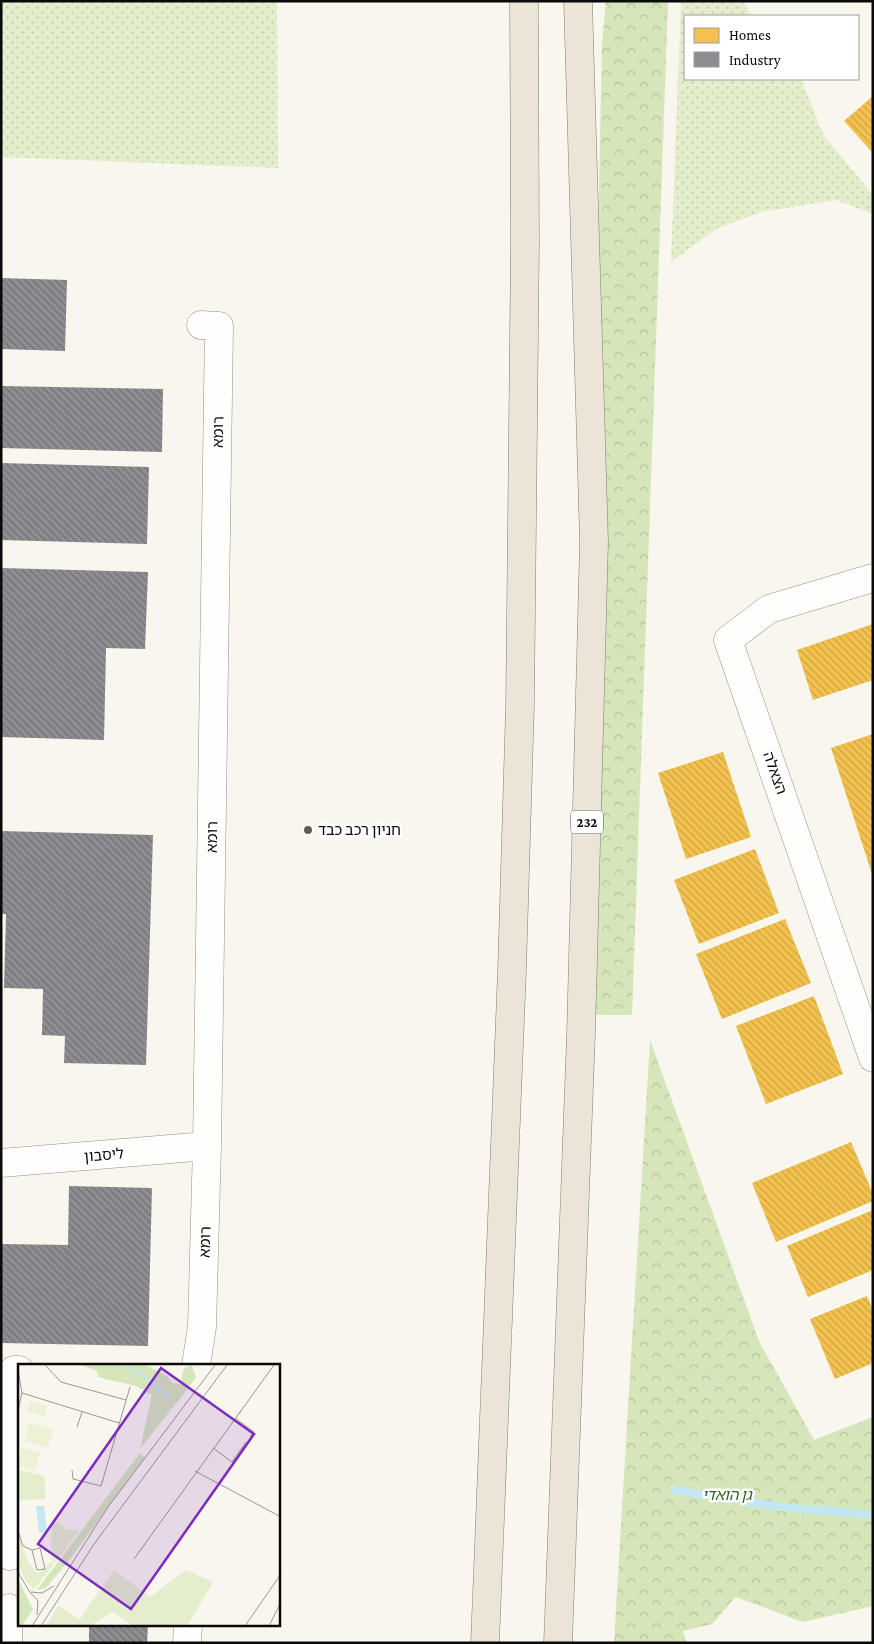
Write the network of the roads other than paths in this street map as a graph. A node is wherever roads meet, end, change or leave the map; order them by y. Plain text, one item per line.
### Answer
1 (524, 1) edge
2 (578, 1) edge
3 (201, 325) dead end
4 (873, 578) edge
5 (873, 1058) edge
6 (207, 1146) junction
7 (1, 1164) edge
8 (196, 1364) edge
9 (18, 1370) edge
10 (10, 1556) dead end
11 (9, 1608) dead end
12 (188, 1626) edge
13 (8, 1643) edge
14 (187, 1643) edge
15 (485, 1643) edge
16 (558, 1643) edge

1 - 15 main road
2 - 16 main road, 232
3 - 6 street, רומא
4 - 5 street, הצאלה
6 - 7 street, ליסבון
6 - 8 street, רומא
9 - 10 street
11 - 13 street
12 - 14 street

